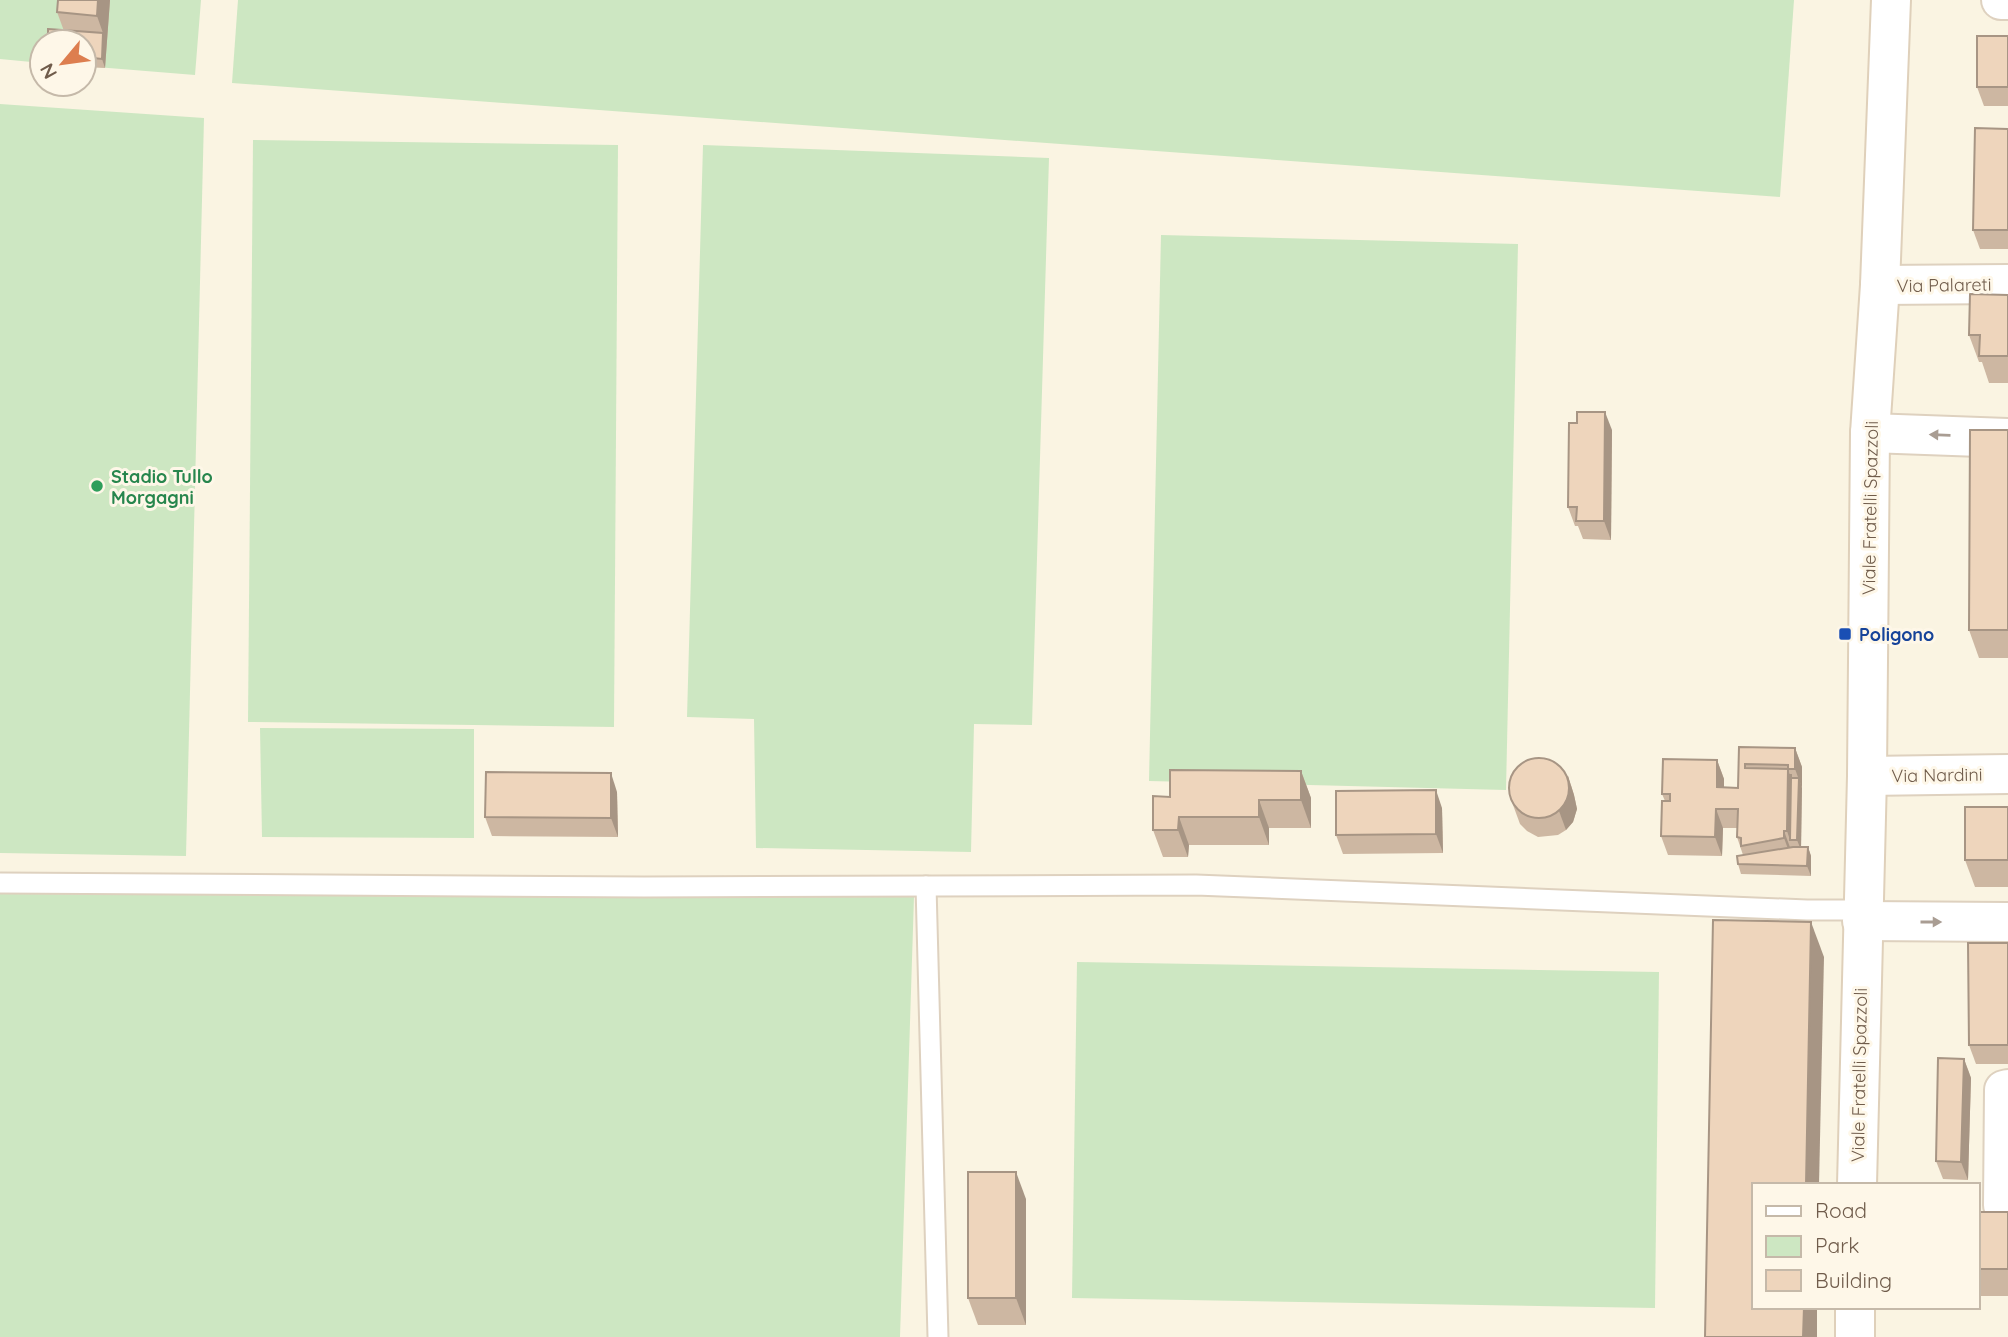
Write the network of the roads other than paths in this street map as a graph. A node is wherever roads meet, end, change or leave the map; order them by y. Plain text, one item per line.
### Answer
1 (1891, 0) edge
2 (2001, 0) edge
3 (2008, 0) edge
4 (2008, 284) edge
5 (1880, 285) junction
6 (1870, 433) junction
7 (2008, 438) edge
8 (2008, 774) edge
9 (1867, 776) junction
10 (0, 883) edge
11 (926, 886) junction
12 (1863, 915) junction
13 (2008, 922) edge
14 (2008, 1088) edge
15 (1857, 1183) edge
16 (1996, 1205) edge
17 (1855, 1309) edge
18 (938, 1337) edge
19 (1854, 1337) edge

1 - 5 street, Viale Fratelli Spazzoli
2 - 3 street
4 - 5 street, Via Palareti
5 - 6 street, Viale Fratelli Spazzoli
7 -> 6 street
6 - 9 street, Viale Fratelli Spazzoli
8 - 9 street, Via Nardini
9 - 12 street, Viale Fratelli Spazzoli
10 - 11 lane
11 - 12 lane
11 - 18 lane
12 -> 13 street
12 - 15 street, Viale Fratelli Spazzoli
14 - 16 street
17 - 19 street

